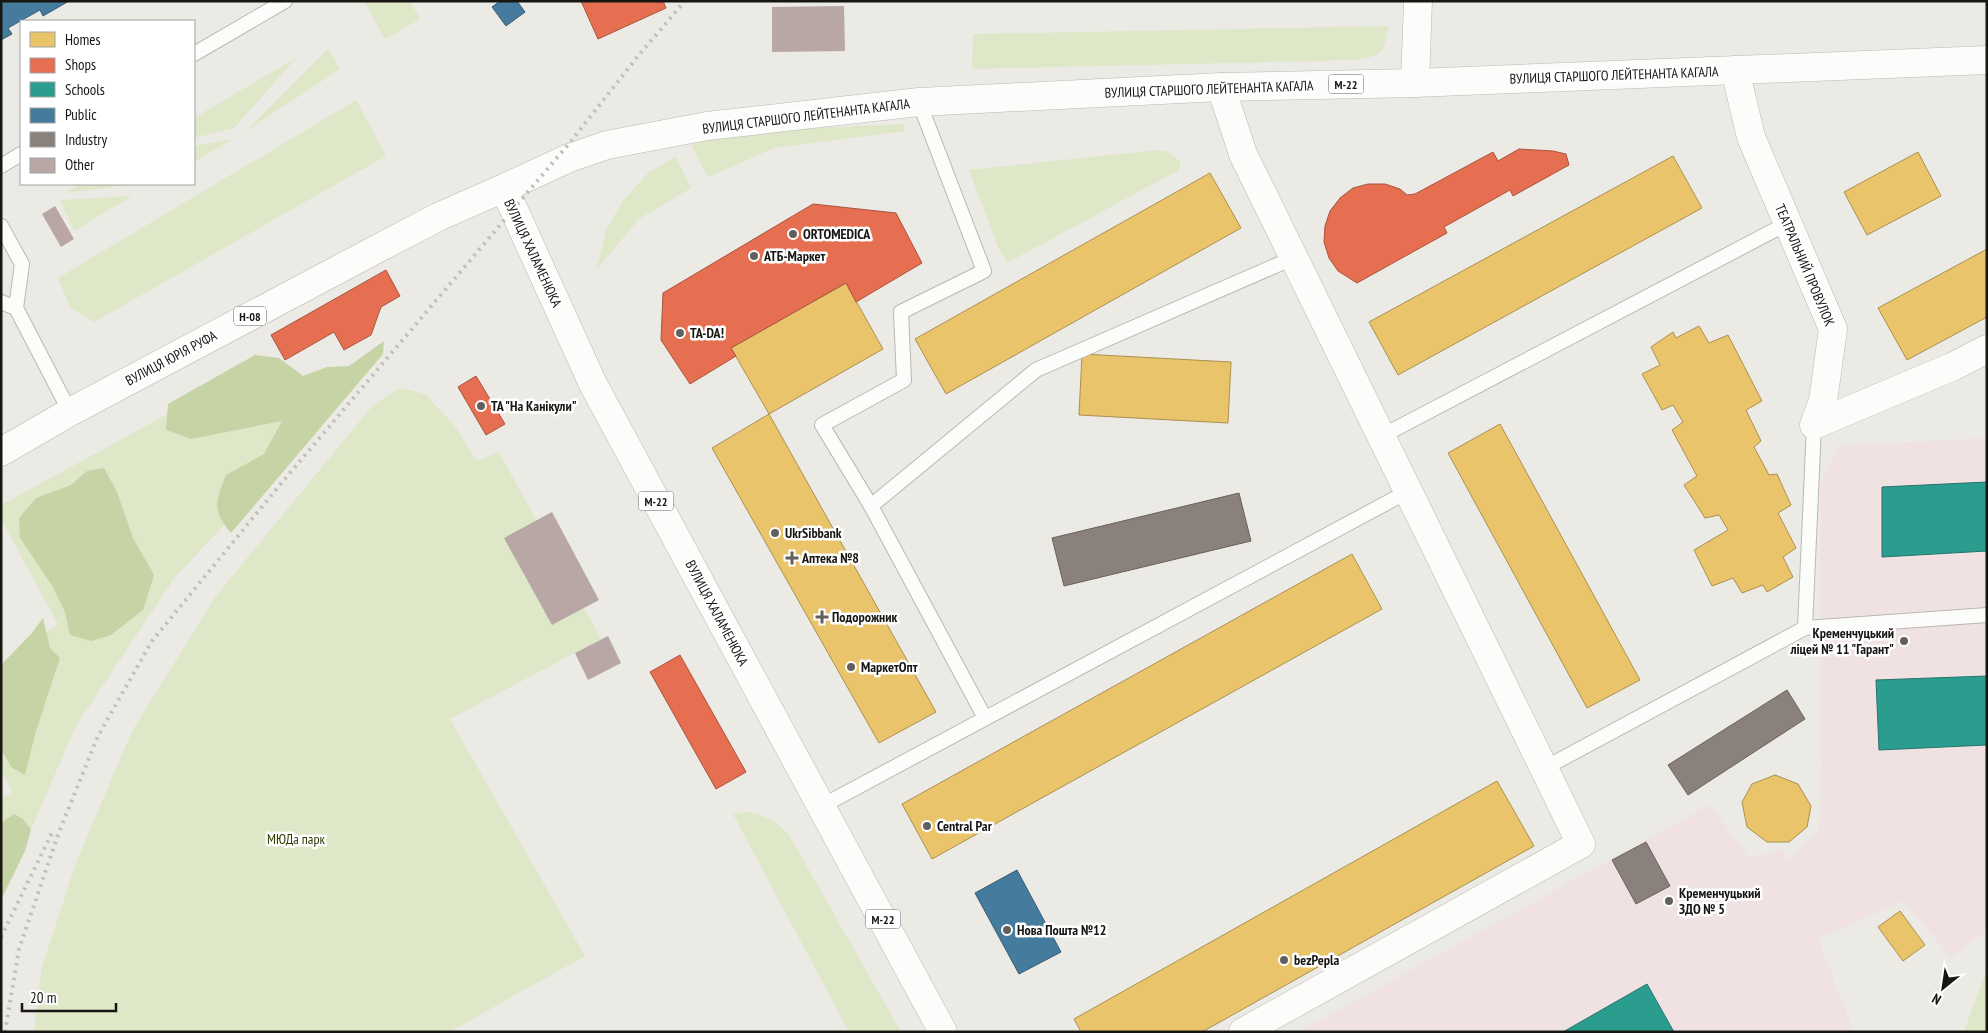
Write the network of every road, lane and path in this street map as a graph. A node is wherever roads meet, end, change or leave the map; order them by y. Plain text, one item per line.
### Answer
1 (285, 1) edge
2 (1418, 1) edge
3 (195, 53) edge
4 (1987, 60) edge
5 (1735, 70) junction
6 (1415, 83) junction
7 (1221, 87) junction
8 (919, 102) junction
9 (20, 155) edge
10 (1, 166) edge
11 (504, 188) junction
12 (1788, 223) junction
13 (1, 226) edge
14 (1292, 258) junction
15 (1, 302) edge
16 (16, 308) junction
17 (1987, 349) edge
18 (70, 412) junction
19 (1814, 426) junction
20 (1380, 437) junction
21 (1, 452) edge
22 (1407, 492) junction
23 (870, 506) junction
24 (1987, 615) edge
25 (1805, 628) junction
26 (985, 718) junction
27 (1543, 769) junction
28 (822, 806) junction
29 (943, 1032) edge
30 (1243, 1032) edge

1 - 3 lane
2 - 6 main road
4 - 5 main road, ВУЛИЦЯ СТАРШОГО ЛЕЙТЕНАНТА КАГАЛА / М-22
5 - 6 main road, ВУЛИЦЯ СТАРШОГО ЛЕЙТЕНАНТА КАГАЛА / М-22
5 - 12 main road, ТЕАТРАЛЬНИЙ ПРОВУЛОК
6 - 7 main road, ВУЛИЦЯ СТАРШОГО ЛЕЙТЕНАНТА КАГАЛА / М-22
7 - 8 main road, ВУЛИЦЯ СТАРШОГО ЛЕЙТЕНАНТА КАГАЛА / М-22
7 - 14 main road
8 - 11 main road, ВУЛИЦЯ СТАРШОГО ЛЕЙТЕНАНТА КАГАЛА / М-22
8 - 23 lane
9 - 10 lane
11 - 18 main road, ВУЛИЦЯ ЮРІЯ РУФА / Н-08
11 - 28 main road, ВУЛИЦЯ ХАЛАМЕНЮКА / М-22
12 - 19 main road, ТЕАТРАЛЬНИЙ ПРОВУЛОК
12 - 20 lane
13 - 16 lane
14 - 20 main road
14 - 23 lane
15 - 16 lane
16 - 18 lane
17 - 19 main road
18 - 21 main road, ВУЛИЦЯ ЮРІЯ РУФА / Н-08
19 - 25 lane
20 - 22 main road
22 - 26 lane
22 - 27 main road
23 - 26 lane
24 - 25 lane
25 - 27 lane
26 - 28 lane
27 - 30 main road
28 - 29 main road, ВУЛИЦЯ ХАЛАМЕНЮКА / М-22

